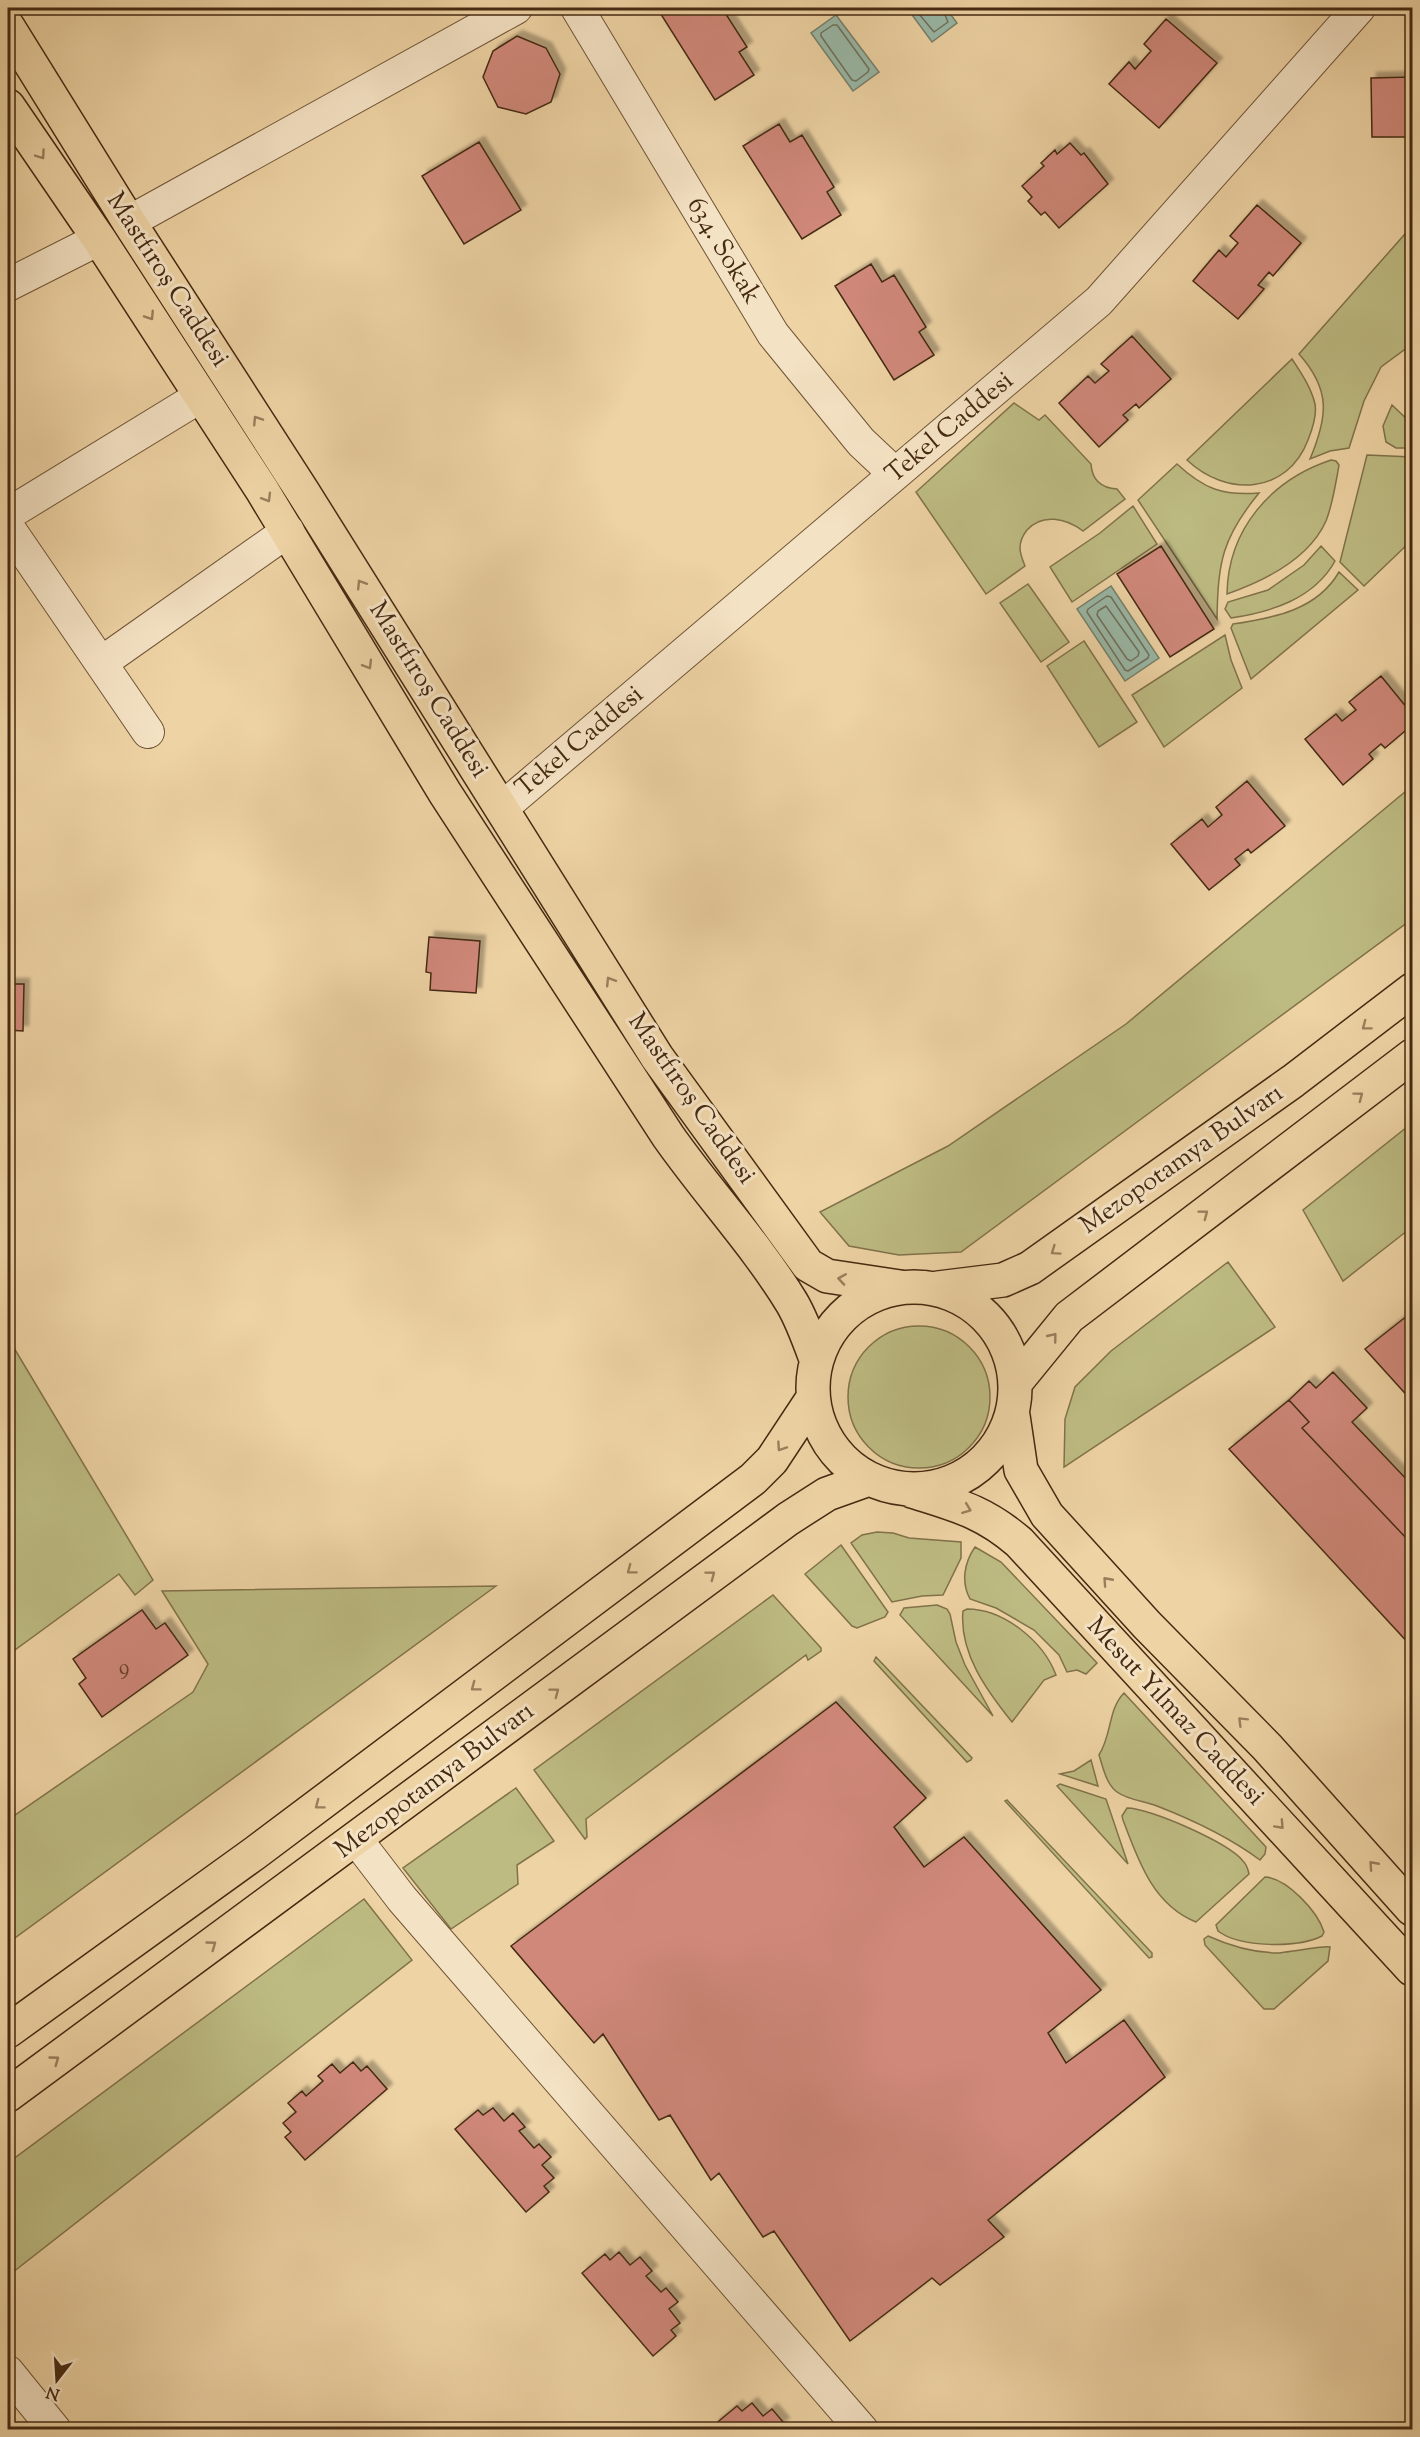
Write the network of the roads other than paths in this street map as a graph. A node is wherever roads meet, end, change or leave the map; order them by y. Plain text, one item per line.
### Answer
1 (516, 8) edge
2 (578, 8) edge
3 (1359, 8) edge
4 (8, 27) edge
5 (8, 106) edge
6 (129, 222) junction
7 (99, 239) junction
8 (8, 285) edge
9 (201, 396) junction
10 (895, 474) junction
11 (8, 514) edge
12 (8, 527) edge
13 (288, 531) junction
14 (101, 663) junction
15 (148, 732) dead end
16 (502, 808) junction
17 (1413, 990) edge
18 (1413, 1056) edge
19 (900, 1287) junction
20 (933, 1288) junction
21 (816, 1359) junction
22 (1016, 1382) junction
23 (813, 1398) junction
24 (1013, 1416) junction
25 (869, 1479) junction
26 (912, 1491) junction
27 (356, 1839) junction
28 (1413, 1909) edge
29 (1413, 1970) edge
30 (8, 2031) edge
31 (8, 2095) edge
32 (8, 2372) edge
33 (55, 2430) edge
34 (862, 2430) edge

1 - 6 street
2 - 10 street, 634. Sokak
3 - 10 street, Tekel Caddesi
4 - 6 main road, Mastfıroş Caddesi
5 -> 7 main road, Mastfıroş Caddesi
16 -> 6 main road, Mastfıroş Caddesi
7 - 8 street
7 -> 9 main road, Mastfıroş Caddesi
9 - 11 street
9 -> 13 main road, Mastfıroş Caddesi
10 - 16 street, Tekel Caddesi
12 - 14 street
13 - 14 street
13 -> 21 main road, Mastfıroş Caddesi
14 - 15 street
19 -> 16 main road, Mastfıroş Caddesi
17 -> 20 main road, Mezopotamya Bulvarı
22 -> 18 main road, Mezopotamya Bulvarı
19 - 20 main road
19 - 21 main road
20 - 22 main road
21 - 23 main road
22 - 24 main road
23 - 25 main road
23 -> 30 main road, Mezopotamya Bulvarı
24 - 26 main road
28 -> 24 main road, Mesut Yılmaz Caddesi
25 - 26 main road
27 -> 25 main road, Mezopotamya Bulvarı
26 -> 29 main road, Mesut Yılmaz Caddesi
31 -> 27 main road, Mezopotamya Bulvarı
27 - 34 street
32 - 33 street

